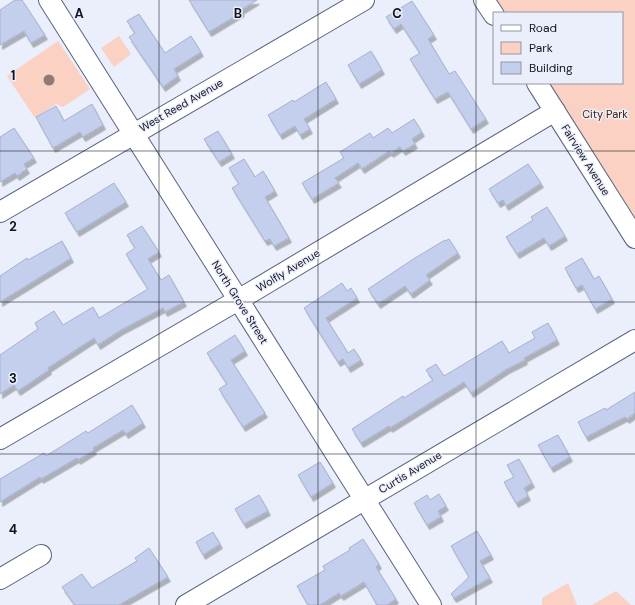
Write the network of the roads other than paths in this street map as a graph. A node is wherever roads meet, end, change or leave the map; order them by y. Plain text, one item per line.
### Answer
1 (49, 0) edge
2 (364, 0) edge
3 (484, 0) edge
4 (493, 14) edge
5 (538, 84) edge
6 (555, 111) junction
7 (133, 133) junction
8 (0, 212) edge
9 (635, 238) edge
10 (238, 300) junction
11 (635, 340) edge
12 (0, 439) edge
13 (364, 500) junction
14 (41, 555) dead end
15 (0, 579) edge
16 (186, 605) edge
17 (431, 605) edge

1 - 7 street, North Grove Street
2 - 7 street, West Reed Avenue
3 - 4 street
5 - 6 street, Fairview Avenue
6 - 9 street, Fairview Avenue
6 - 10 street, Wolfly Avenue
7 - 8 street, West Reed Avenue
7 - 10 street, North Grove Street
10 - 12 street, Wolfly Avenue
10 - 13 street, North Grove Street
11 - 13 street, Curtis Avenue
13 - 16 street, Curtis Avenue
13 - 17 street, North Grove Street
14 - 15 street

